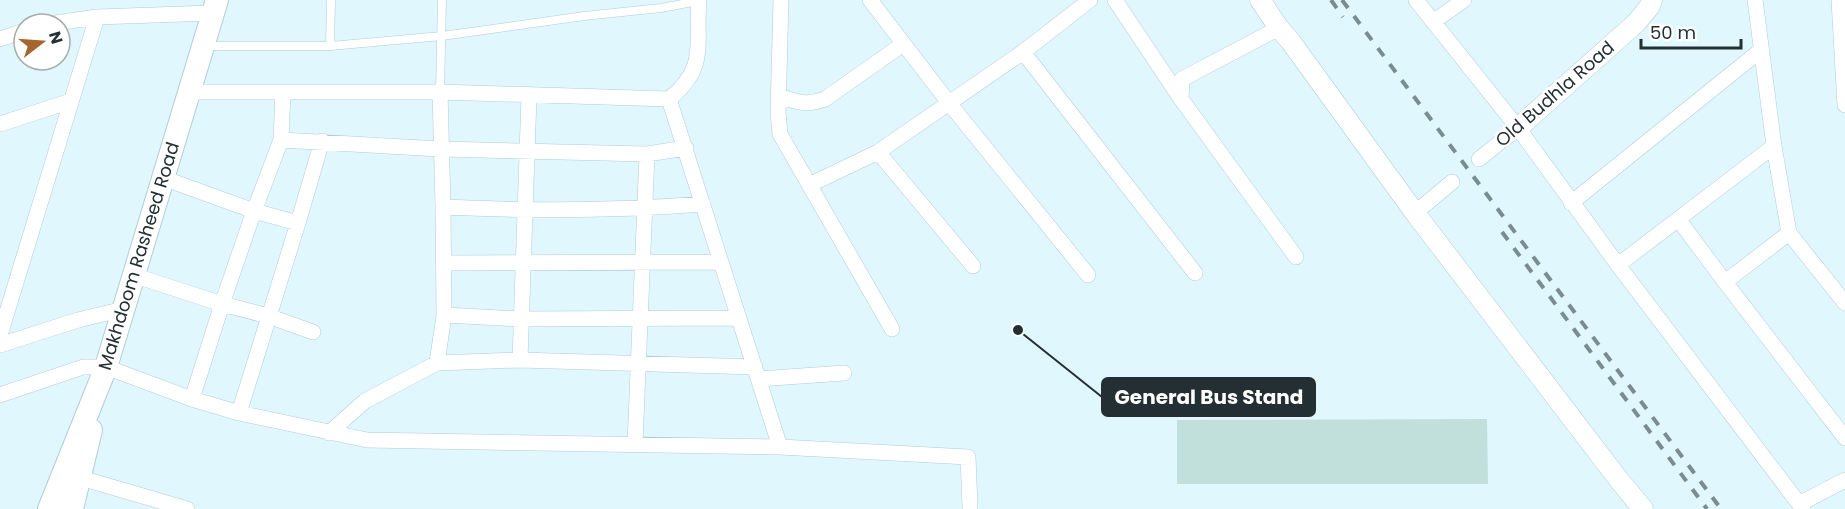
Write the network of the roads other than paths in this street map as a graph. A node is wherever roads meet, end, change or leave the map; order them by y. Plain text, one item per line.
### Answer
1 (331, 0) edge
2 (442, 0) edge
3 (781, 0) edge
4 (870, 0) edge
5 (1090, 0) edge
6 (1115, 0) edge
7 (1260, 0) edge
8 (1416, 0) edge
9 (1464, 0) edge
10 (1652, 0) edge
11 (1755, 0) edge
12 (1839, 0) edge
13 (699, 1) edge
14 (215, 7) edge
15 (97, 17) junction
16 (72, 21) edge
17 (1433, 22) junction
18 (1279, 28) junction
19 (442, 36) junction
20 (1842, 37) edge
21 (903, 44) junction
22 (202, 46) junction
23 (330, 46) junction
24 (1761, 50) junction
25 (1023, 52) junction
26 (189, 92) junction
27 (283, 92) junction
28 (440, 92) junction
29 (529, 96) junction
30 (779, 96) junction
31 (669, 99) junction
32 (1181, 99) junction
33 (71, 101) junction
34 (949, 103) junction
35 (1845, 105) edge
36 (0, 124) edge
37 (1518, 129) junction
38 (281, 140) junction
39 (322, 141) junction
40 (1774, 146) junction
41 (440, 148) junction
42 (686, 148) junction
43 (527, 150) junction
44 (878, 152) junction
45 (647, 154) junction
46 (1479, 159) dead end
47 (163, 178) junction
48 (1452, 182) dead end
49 (809, 185) junction
50 (1571, 203) junction
51 (703, 204) junction
52 (443, 207) junction
53 (645, 208) junction
54 (525, 210) junction
55 (254, 212) junction
56 (1415, 213) junction
57 (1678, 219) junction
58 (298, 223) junction
59 (1789, 233) junction
60 (1296, 257) dead end
61 (722, 262) junction
62 (442, 263) junction
63 (642, 263) junction
64 (523, 264) junction
65 (1618, 265) junction
66 (973, 266) dead end
67 (1195, 273) dead end
68 (133, 275) junction
69 (1088, 275) dead end
70 (1725, 282) junction
71 (1845, 303) edge
72 (222, 304) junction
73 (124, 309) junction
74 (444, 315) junction
75 (268, 316) junction
76 (740, 318) junction
77 (522, 319) junction
78 (640, 319) junction
79 (892, 329) dead end
80 (313, 332) dead end
81 (0, 335) edge
82 (0, 345) edge
83 (520, 360) junction
84 (638, 362) junction
85 (437, 363) junction
86 (106, 368) junction
87 (757, 373) junction
88 (844, 373) dead end
89 (0, 395) edge
90 (192, 399) junction
91 (239, 413) junction
92 (329, 433) junction
93 (1845, 438) edge
94 (635, 444) junction
95 (780, 447) junction
96 (81, 478) junction
97 (1845, 480) edge
98 (1801, 506) edge
99 (970, 508) edge
100 (49, 509) edge
101 (72, 509) edge
102 (187, 509) edge
103 (1643, 509) edge

1 - 23 lane
2 - 19 lane
3 - 30 street
4 - 21 street
5 - 25 street
6 - 32 street
7 - 18 street
8 - 17 street
9 - 17 street
10 - 37 street, Old Budhla Road
11 - 24 street
12 - 20 street
13 - 19 lane
13 - 31 street
14 - 15 street
14 - 22 main road, Makhdoom Rasheed Road
15 - 16 street
15 - 33 street
17 - 37 street
18 - 32 street
18 - 56 street
19 - 23 lane
19 - 28 lane
20 - 35 street
21 - 30 street
21 - 34 street
22 - 23 lane
22 - 26 main road, Makhdoom Rasheed Road
24 - 40 street
24 - 50 street
25 - 34 street
25 - 67 street
26 - 27 street
26 - 47 main road, Makhdoom Rasheed Road
27 - 28 street
27 - 38 street
28 - 29 street
28 - 41 street
29 - 31 street
29 - 43 street
30 - 49 street
31 - 42 street
32 - 60 street
33 - 36 street
33 - 81 street
34 - 44 street
34 - 69 street
37 - 46 street, Old Budhla Road
37 - 50 street
38 - 39 street
38 - 55 street
39 - 41 street
39 - 58 street
40 - 57 street
40 - 59 street
41 - 43 street
41 - 52 street
42 - 45 street
42 - 51 street
43 - 45 street
43 - 54 street
44 - 49 street
44 - 66 street
45 - 53 street
47 - 55 street
47 - 68 main road, Makhdoom Rasheed Road
48 - 56 street
49 - 79 street
50 - 65 street
51 - 53 street
51 - 61 street
52 - 54 street
52 - 62 street
53 - 54 street
53 - 63 street
54 - 64 street
55 - 58 street
55 - 72 street
56 - 103 street
57 - 65 street
57 - 70 street
58 - 75 street
59 - 70 street
59 - 71 street
61 - 63 street
61 - 76 street
62 - 64 street
62 - 74 street
63 - 64 street
63 - 78 street
64 - 77 street
65 - 98 street
68 - 72 street
68 - 73 main road, Makhdoom Rasheed Road
70 - 93 street
72 - 75 street
72 - 90 street
73 - 82 street
73 - 86 main road, Makhdoom Rasheed Road
74 - 77 street
74 - 85 street
75 - 80 street
75 - 91 street
76 - 78 street
76 - 87 street
77 - 78 street
77 - 83 street
78 - 84 street
83 - 84 street
83 - 85 street
84 - 87 street
84 - 94 street
85 - 92 street
86 - 89 street
86 - 90 street
86 - 96 main road
86 - 100 main road, Makhdoom Rasheed Road
87 - 88 street
87 - 95 street
90 - 91 street
91 - 92 street
92 - 94 street
94 - 95 street
95 - 99 street
96 - 101 main road
96 - 102 street
97 - 98 street

